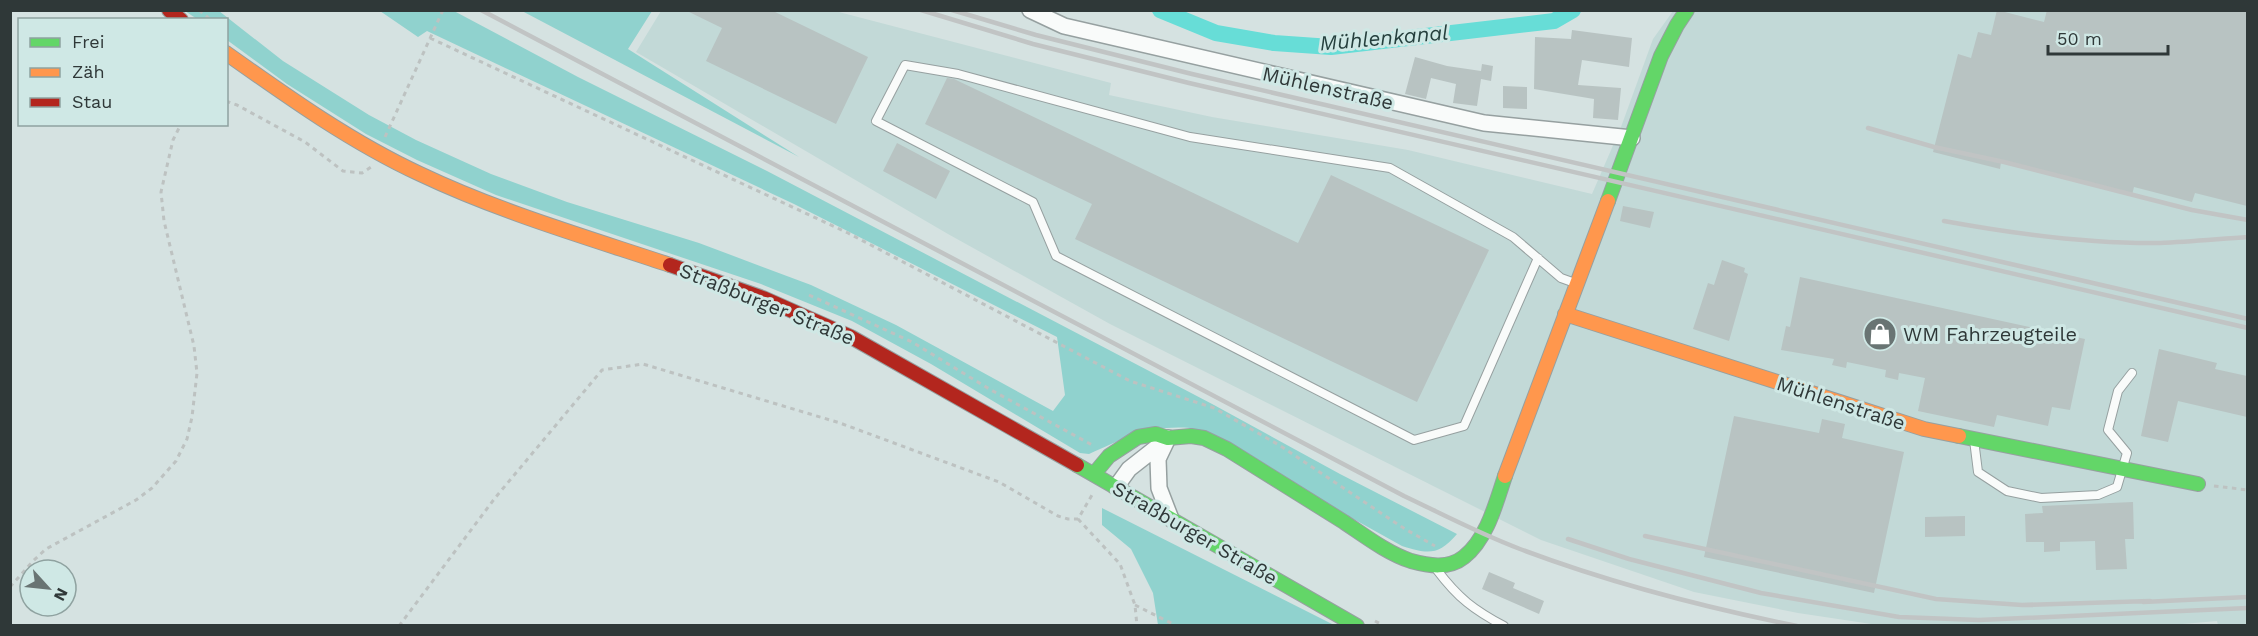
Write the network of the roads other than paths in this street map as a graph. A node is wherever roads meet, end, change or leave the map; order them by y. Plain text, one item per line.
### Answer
1 (1030, 10) edge
2 (1687, 10) edge
3 (228, 54) edge
4 (1632, 138) junction
5 (1538, 258) junction
6 (1576, 284) junction
7 (1565, 314) junction
8 (2132, 373) dead end
9 (1168, 438) junction
10 (1974, 439) junction
11 (2123, 469) junction
12 (1104, 480) junction
13 (2198, 484) road end
14 (1171, 519) junction
15 (1434, 567) junction
16 (1357, 626) edge
17 (1504, 626) edge

1 - 4 street, Mühlenstraße
2 - 4 street
3 - 12 street, Straßburger Straße
4 - 6 street
5 - 5 lane
5 - 6 lane
6 - 7 street
7 - 10 street, Mühlenstraße
7 - 15 street
8 - 11 lane
9 - 12 street
9 - 12 street
9 - 14 street
9 - 15 street
10 - 11 street, Mühlenstraße
10 - 11 lane
11 - 13 street, Mühlenstraße
12 - 14 street, Straßburger Straße
14 - 16 street, Straßburger Straße
15 - 17 lane

